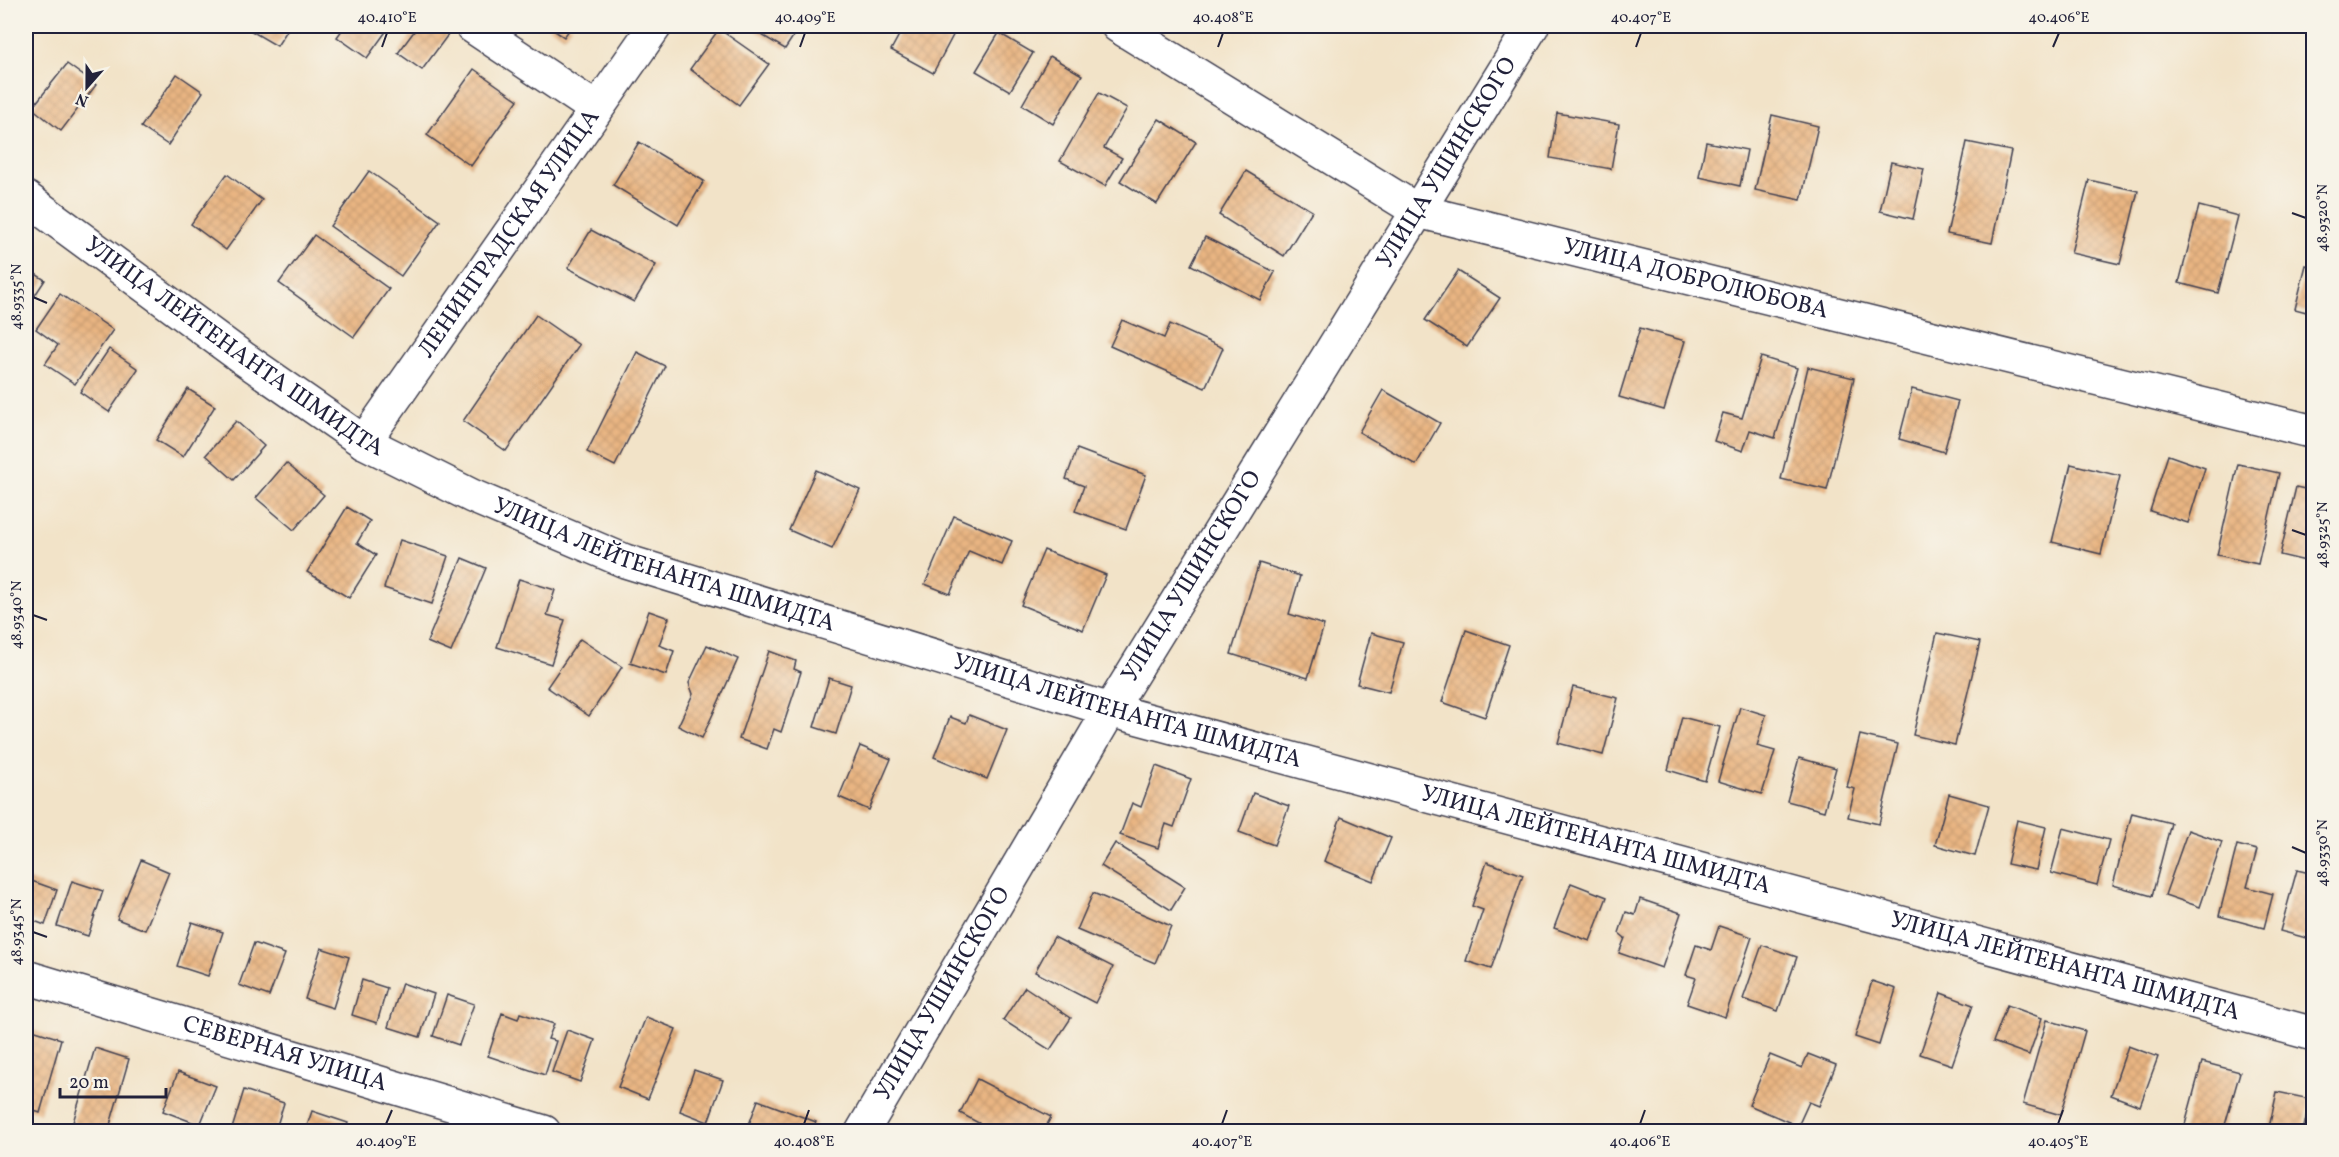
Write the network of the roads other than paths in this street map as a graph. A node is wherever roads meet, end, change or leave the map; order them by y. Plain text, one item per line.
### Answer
1 (472, 26) edge
2 (655, 26) edge
3 (1118, 26) edge
4 (1532, 26) edge
5 (596, 109) junction
6 (26, 198) edge
7 (1418, 211) junction
8 (2313, 432) edge
9 (364, 441) junction
10 (1110, 710) junction
11 (26, 977) edge
12 (2313, 1034) edge
13 (543, 1131) edge
14 (862, 1131) edge

1 - 5 street
2 - 5 street, ЛЕНИНГРАДСКАЯ УЛИЦА
3 - 7 street, УЛИЦА ДОБРОЛЮБОВА
4 - 7 street, УЛИЦА УШИНСКОГО
5 - 9 street, ЛЕНИНГРАДСКАЯ УЛИЦА
6 - 9 street, УЛИЦА ЛЕЙТЕНАНТА ШМИДТА
7 - 8 street, УЛИЦА ДОБРОЛЮБОВА
7 - 10 street, УЛИЦА УШИНСКОГО
9 - 10 street, УЛИЦА ЛЕЙТЕНАНТА ШМИДТА
10 - 12 street, УЛИЦА ЛЕЙТЕНАНТА ШМИДТА
10 - 14 street, УЛИЦА УШИНСКОГО
11 - 13 street, СЕВЕРНАЯ УЛИЦА

